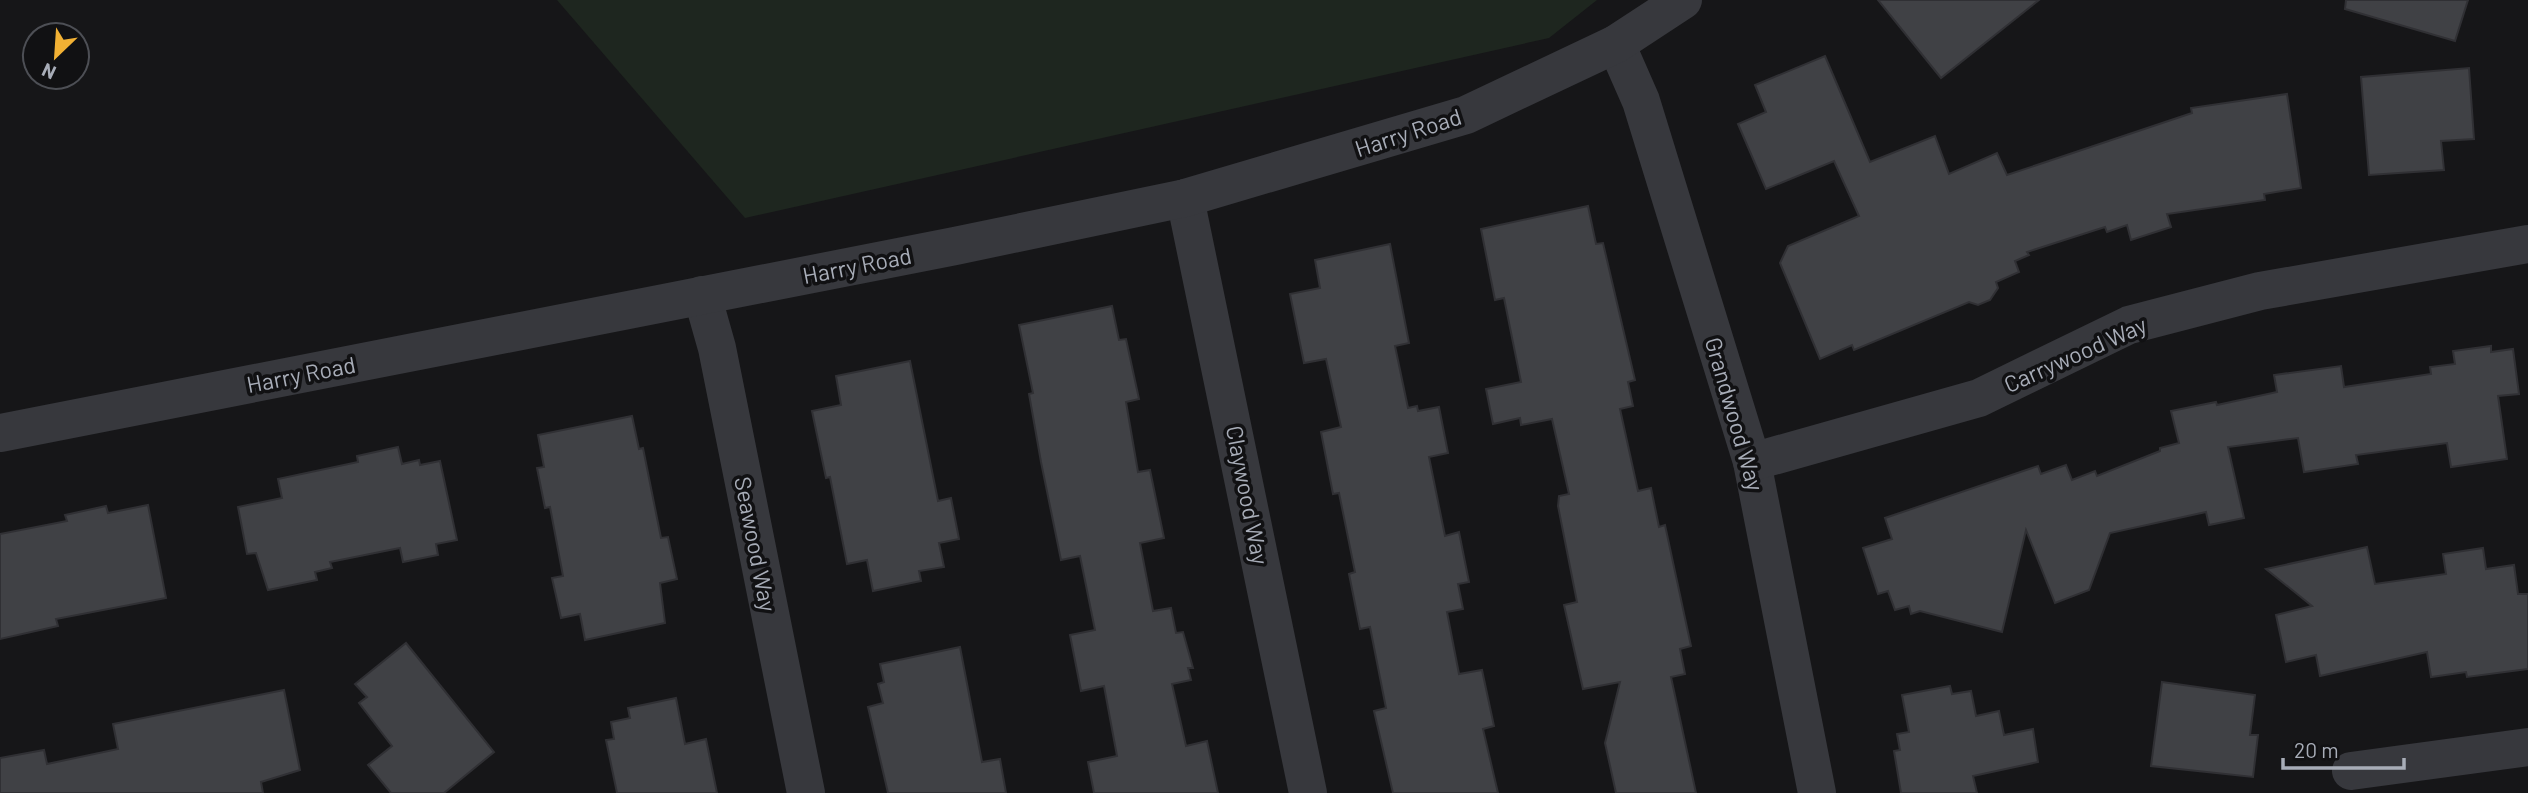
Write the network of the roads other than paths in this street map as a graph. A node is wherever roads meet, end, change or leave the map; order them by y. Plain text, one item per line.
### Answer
1 (1683, 0) edge
2 (1616, 44) junction
3 (1185, 198) junction
4 (2528, 244) edge
5 (702, 295) junction
6 (0, 433) edge
7 (1752, 462) junction
8 (2528, 747) edge
9 (2351, 771) dead end
10 (806, 793) edge
11 (1308, 793) edge
12 (1817, 793) edge

1 - 2 street, Harry Road
2 - 3 street, Harry Road
2 - 7 street, Grandwood Way
3 - 5 street, Harry Road
3 - 11 street, Claywood Way
4 - 7 street, Carrywood Way
5 - 6 street, Harry Road
5 - 10 street, Seawood Way
7 - 12 street, Grandwood Way
8 - 9 street

